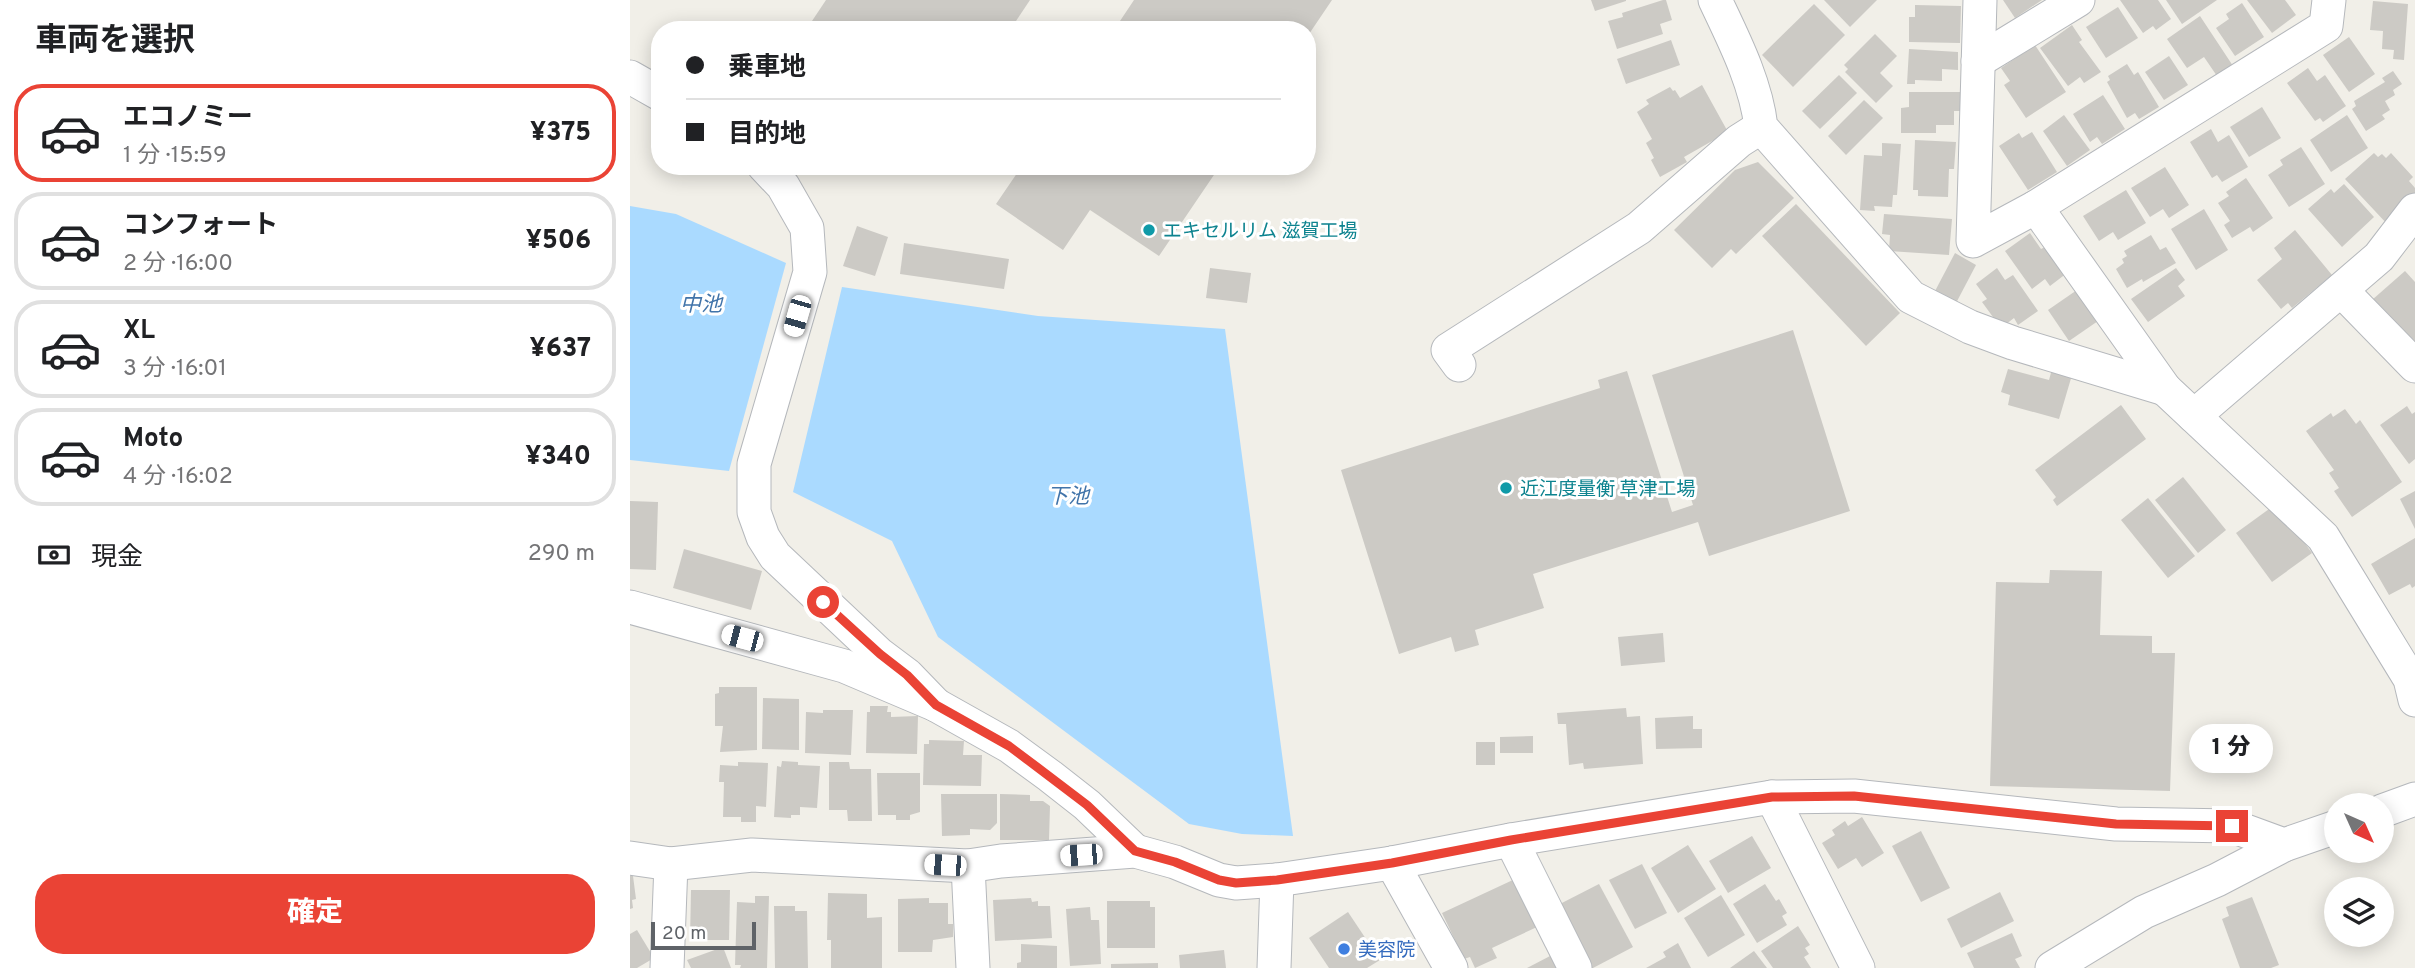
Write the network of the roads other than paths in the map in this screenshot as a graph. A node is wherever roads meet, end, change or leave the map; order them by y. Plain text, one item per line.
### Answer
1 (1715, 0) edge
2 (1980, 0) edge
3 (2078, 0) edge
4 (2329, 0) edge
5 (1978, 61) junction
6 (630, 77) edge
7 (651, 89) edge
8 (1761, 127) junction
9 (773, 175) edge
10 (2036, 207) junction
11 (2415, 210) edge
12 (2341, 290) junction
13 (1459, 365) dead end
14 (2415, 366) edge
15 (2165, 389) junction
16 (2194, 416) junction
17 (630, 607) edge
18 (2415, 700) edge
19 (936, 705) junction
20 (1772, 797) junction
21 (2415, 799) edge
22 (2394, 807) edge
23 (2324, 831) edge
24 (1511, 840) junction
25 (2284, 845) junction
26 (1135, 851) junction
27 (630, 858) edge
28 (1392, 863) junction
29 (671, 864) junction
30 (968, 866) junction
31 (1277, 880) junction
32 (667, 968) edge
33 (973, 968) edge
34 (1274, 968) edge
35 (1451, 968) edge
36 (1575, 968) edge
37 (1858, 968) edge
38 (2052, 968) edge

1 - 8 street
2 - 5 street
3 - 5 street
4 - 10 street
5 - 10 street
6 - 7 street
8 - 13 street
8 - 15 street
9 - 19 street
10 - 15 street
11 - 12 street
12 - 14 street
12 - 16 street
15 - 16 street
16 - 18 street
17 - 19 street
19 - 26 street
20 - 24 street
20 - 25 street
20 - 37 street
21 - 22 street
23 - 25 street
24 - 28 street
24 - 36 street
25 - 38 street
26 - 30 street
26 - 31 street
27 - 29 street
28 - 31 street
28 - 35 street
29 - 30 street
29 - 32 street
30 - 33 street
31 - 34 street

